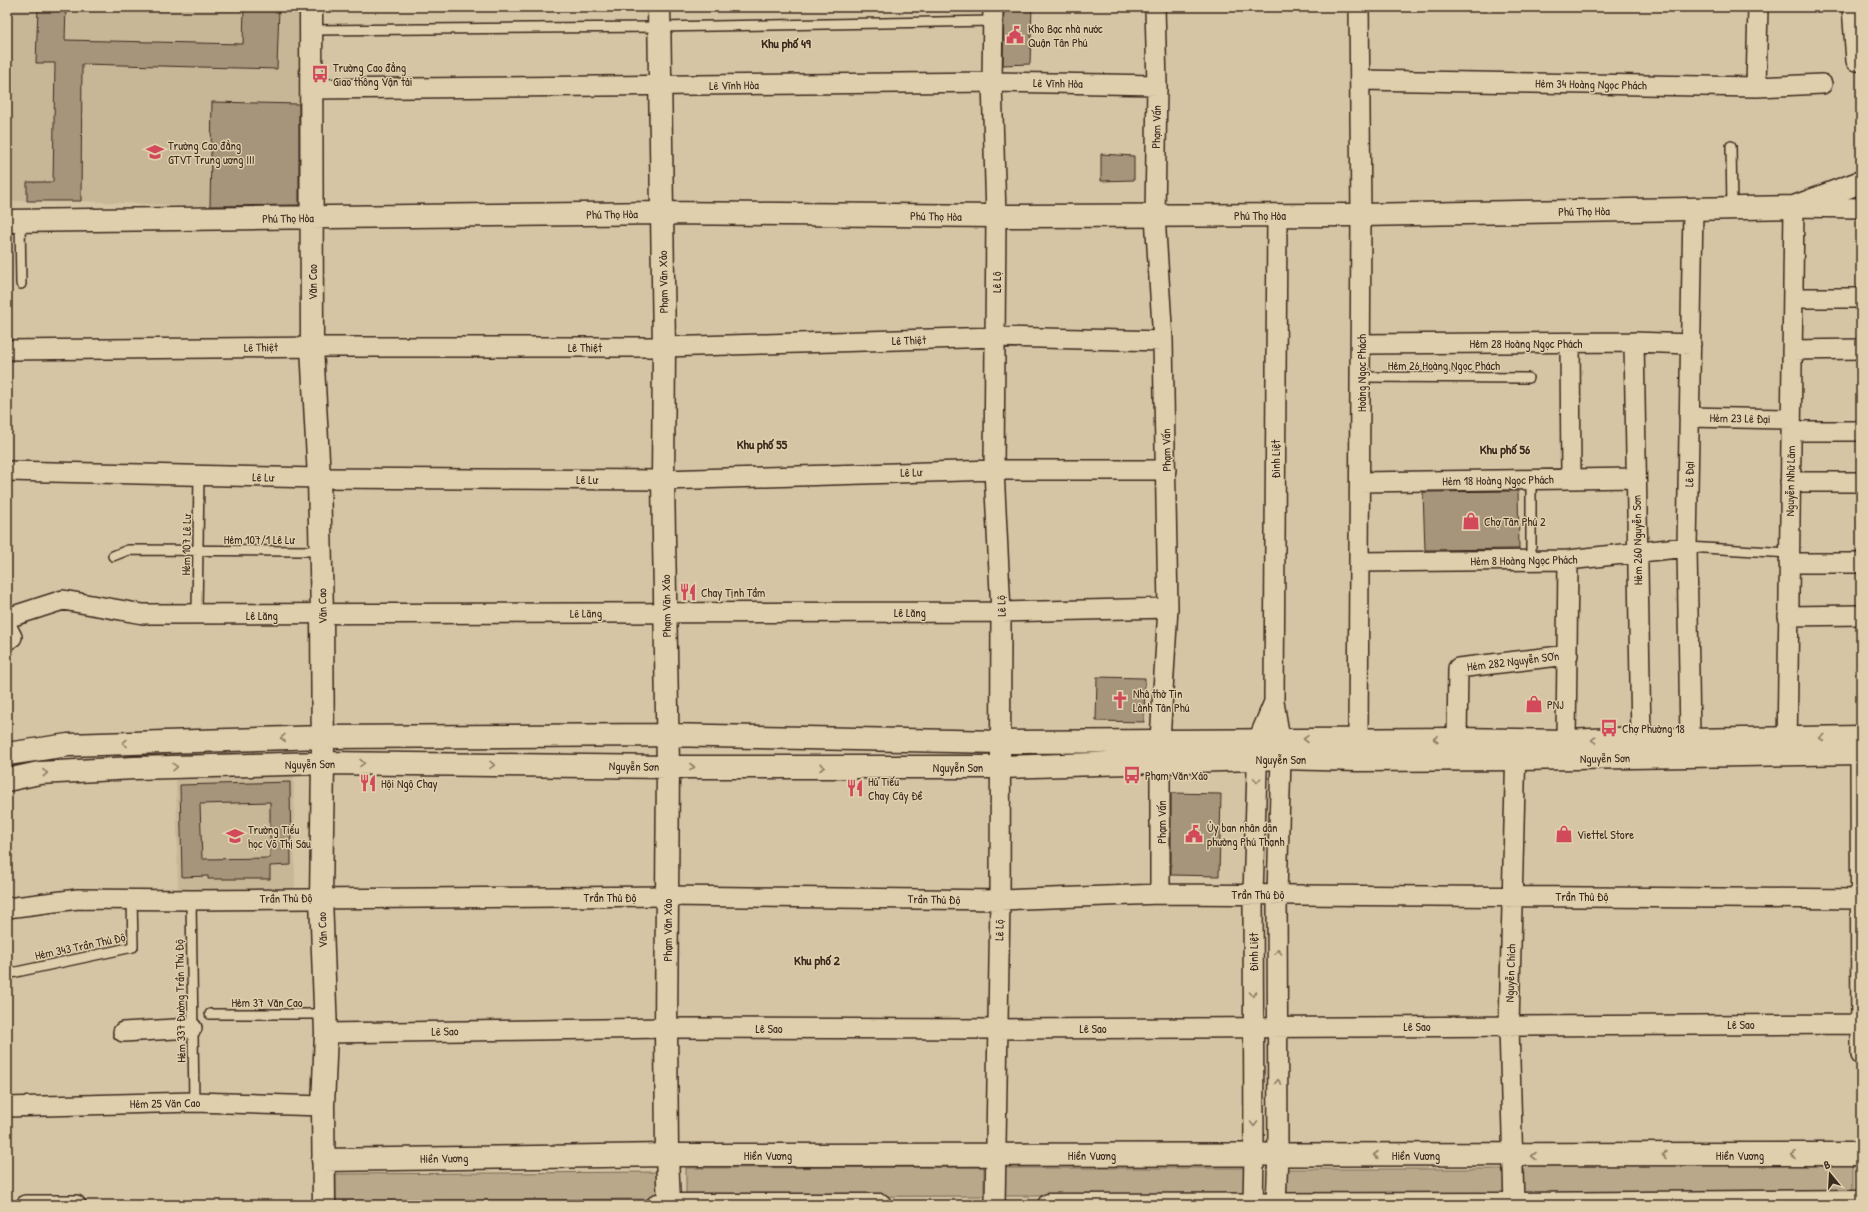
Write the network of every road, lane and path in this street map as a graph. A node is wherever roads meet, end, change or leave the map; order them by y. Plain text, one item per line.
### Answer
1 (311, 7) edge
2 (1156, 7) edge
3 (1359, 7) edge
4 (1758, 7) edge
5 (1852, 7) edge
6 (993, 14) edge
7 (659, 17) edge
8 (311, 30) junction
9 (1861, 61) edge
10 (1360, 80) junction
11 (992, 82) junction
12 (1822, 84) dead end
13 (1157, 85) junction
14 (660, 86) junction
15 (1756, 87) junction
16 (311, 89) junction
17 (1732, 146) dead end
18 (1861, 182) edge
19 (1794, 206) junction
20 (1693, 208) junction
21 (1732, 208) junction
22 (1861, 208) edge
23 (662, 213) junction
24 (1277, 215) junction
25 (1361, 215) junction
26 (996, 216) junction
27 (1155, 216) junction
28 (311, 218) junction
29 (14, 221) edge
30 (21, 284) dead end
31 (1793, 298) junction
32 (1861, 298) edge
33 (996, 337) junction
34 (1163, 341) junction
35 (1634, 342) junction
36 (1570, 343) junction
37 (1361, 344) junction
38 (1691, 344) junction
39 (312, 347) junction
40 (664, 347) junction
41 (1861, 349) edge
42 (7, 350) edge
43 (1792, 350) junction
44 (1361, 377) junction
45 (1528, 378) dead end
46 (1690, 418) junction
47 (1791, 425) junction
48 (1861, 431) edge
49 (994, 470) junction
50 (1166, 470) junction
51 (7, 471) edge
52 (199, 475) junction
53 (319, 478) junction
54 (1570, 478) junction
55 (1636, 478) junction
56 (663, 480) junction
57 (1531, 480) junction
58 (1360, 482) junction
59 (1790, 482) junction
60 (1861, 482) edge
61 (1687, 547) junction
62 (198, 550) junction
63 (321, 551) junction
64 (1637, 552) junction
65 (113, 556) dead end
66 (1789, 558) junction
67 (1568, 560) junction
68 (1531, 561) junction
69 (1359, 562) junction
70 (1861, 563) edge
71 (1168, 608) junction
72 (666, 612) junction
73 (1001, 612) junction
74 (197, 615) junction
75 (322, 615) junction
76 (1861, 615) edge
77 (1788, 616) junction
78 (7, 618) edge
79 (7, 627) edge
80 (7, 640) edge
81 (1568, 655) junction
82 (1274, 702) junction
83 (667, 735) junction
84 (322, 737) junction
85 (1641, 738) junction
86 (1358, 739) junction
87 (1457, 739) junction
88 (1160, 740) junction
89 (1690, 740) junction
90 (1566, 741) junction
91 (1002, 742) junction
92 (85, 744) junction
93 (1787, 747) junction
94 (1861, 747) edge
95 (1258, 749) junction
96 (1280, 749) junction
97 (1516, 750) junction
98 (7, 754) edge
99 (1161, 762) junction
100 (323, 763) junction
101 (668, 767) junction
102 (1001, 767) junction
103 (85, 771) junction
104 (7, 780) edge
105 (1160, 894) junction
106 (1253, 894) junction
107 (1277, 894) junction
108 (667, 896) junction
109 (1513, 896) junction
110 (321, 898) junction
111 (132, 899) junction
112 (1861, 899) edge
113 (191, 900) junction
114 (1000, 900) junction
115 (7, 908) edge
116 (7, 974) edge
117 (210, 1014) dead end
118 (325, 1023) junction
119 (1860, 1024) edge
120 (1278, 1026) junction
121 (1509, 1026) junction
122 (1253, 1027) junction
123 (192, 1028) junction
124 (666, 1028) junction
125 (998, 1029) junction
126 (123, 1032) dead end
127 (1861, 1055) edge
128 (194, 1102) junction
129 (323, 1106) junction
130 (7, 1107) edge
131 (1254, 1154) junction
132 (1278, 1154) junction
133 (1861, 1154) edge
134 (667, 1155) junction
135 (997, 1156) junction
136 (1513, 1156) junction
137 (323, 1160) junction
138 (1861, 1201) edge
139 (1253, 1204) edge
140 (26, 1205) edge
141 (76, 1205) edge
142 (324, 1205) edge
143 (658, 1205) edge
144 (669, 1205) edge
145 (880, 1205) edge
146 (995, 1205) edge
147 (1049, 1205) edge
148 (1277, 1205) edge
149 (1514, 1205) edge

1 - 8 street, Văn Cao
2 - 13 street, Phạm Vấn
3 - 10 street, Hoàng Ngọc Phách
4 - 15 street
5 - 9 street
6 - 7 lane
6 - 11 street, Lê Lộ
7 - 8 lane
7 - 14 street, Phạm Văn Xảo
8 - 16 street, Văn Cao
10 - 15 street, Hẻm 34 Hoàng Ngọc Phách
10 - 25 street, Hoàng Ngọc Phách
11 - 13 street, Lê Vĩnh Hòa
11 - 14 street, Lê Vĩnh Hòa
11 - 26 street, Lê Lộ
12 - 15 street, Hẻm 34 Hoàng Ngọc Phách
13 - 27 street, Phạm Vấn
14 - 16 street, Lê Vĩnh Hòa
14 - 23 street, Phạm Văn Xảo
16 - 28 street, Văn Cao
17 - 21 lane
18 - 19 street, Phú Thọ Hòa
19 - 21 street, Phú Thọ Hòa
19 - 22 street
19 - 31 street, Nguyễn Nhữ Lãm
20 - 21 street, Phú Thọ Hòa
20 - 25 street, Phú Thọ Hòa
20 - 38 street, Lê Đại
23 - 26 street, Phú Thọ Hòa
23 - 28 street, Phú Thọ Hòa
23 - 40 street, Phạm Văn Xảo
24 - 25 street, Phú Thọ Hòa
24 - 27 street, Phú Thọ Hòa
24 - 82 street, Đinh Liệt
25 - 37 street, Hoàng Ngọc Phách
26 - 27 street, Phú Thọ Hòa
26 - 33 street, Lê Lộ
27 - 34 street, Phạm Vấn
28 - 29 street, Phú Thọ Hòa
28 - 39 street, Văn Cao
29 - 30 lane
31 - 32 street
31 - 43 street, Nguyễn Nhữ Lãm
33 - 34 street, Lê Thiệt
33 - 40 street, Lê Thiệt
33 - 49 street, Lê Lộ
34 - 50 street, Phạm Vấn
35 - 36 street, Hẻm 28 Hoàng Ngọc Phách
35 - 38 street, Hẻm 28 Hoàng Ngọc Phách
35 - 55 street, Hẻm 260 Nguyễn Sơn
36 - 37 street, Hẻm 28 Hoàng Ngọc Phách
36 - 54 street
37 - 44 street, Hoàng Ngọc Phách
38 - 46 street, Lê Đại
39 - 40 street, Lê Thiệt
39 - 42 street, Lê Thiệt
39 - 53 street, Văn Cao
40 - 56 street, Phạm Văn Xảo
41 - 43 street
43 - 47 street, Nguyễn Nhữ Lãm
44 - 45 lane, Hẻm 26 Hoàng Ngọc Phách
44 - 58 street, Hoàng Ngọc Phách
46 - 47 street, Hẻm 23 Lê Đại
46 - 61 street, Lê Đại
47 - 48 street, Hẻm 23 Lê Đại
47 - 59 street, Nguyễn Nhữ Lãm
49 - 50 street, Lê Lư
49 - 56 street, Lê Lư
49 - 73 street, Lê Lộ
50 - 71 street, Phạm Vấn
51 - 52 street, Lê Lư
52 - 53 street, Lê Lư
52 - 62 lane, Hẻm 107 Lê Lư
53 - 56 street, Lê Lư
53 - 63 street, Văn Cao
54 - 55 street, Hẻm 18 Hoàng Ngọc Phách
54 - 57 street, Hẻm 18 Hoàng Ngọc Phách
55 - 64 street, Hẻm 260 Nguyễn Sơn
56 - 72 street, Phạm Văn Xảo
57 - 58 street, Hẻm 18 Hoàng Ngọc Phách
57 - 68 lane
58 - 69 street, Hoàng Ngọc Phách
59 - 60 street
59 - 66 street, Nguyễn Nhữ Lãm
61 - 64 street, Hẻm 8 Hoàng Ngọc Phách
61 - 66 lane
61 - 89 street, Lê Đại
62 - 63 lane, Hẻm 107/1 Lê Lư
62 - 65 lane, Hẻm 107/1 Lê Lư
62 - 74 lane, Hẻm 107 Lê Lư
63 - 75 street, Văn Cao
64 - 67 street, Hẻm 8 Hoàng Ngọc Phách
64 - 85 street, Hẻm 260 Nguyễn Sơn
66 - 70 street
66 - 77 street, Nguyễn Nhữ Lãm
67 - 68 street, Hẻm 8 Hoàng Ngọc Phách
67 - 81 street
68 - 69 street, Hẻm 8 Hoàng Ngọc Phách
69 - 86 street, Hoàng Ngọc Phách
71 - 73 street, Lê Lăng
71 - 88 street, Phạm Vấn
72 - 73 street, Lê Lăng
72 - 75 street, Lê Lăng
72 - 83 street, Phạm Văn Xảo
73 - 91 street, Lê Lộ
74 - 75 street, Lê Lăng
74 - 78 street, Lê Lăng
75 - 84 street, Văn Cao
76 - 77 street
77 - 93 street, Nguyễn Nhữ Lãm
79 - 80 street
81 - 87 street, Hẻm 282 Nguyễn SƠn
81 - 90 street
82 - 95 street, Đinh Liệt
82 - 96 street, Đinh Liệt
83 - 84 street, Nguyễn Sơn
83 - 91 street, Nguyễn Sơn
83 - 101 street, Phạm Văn Xảo
84 -> 92 street, Nguyễn Sơn
84 - 100 street, Văn Cao
85 - 89 street, Nguyễn Sơn
85 -> 90 street, Nguyễn Sơn
87 -> 86 street, Nguyễn Sơn
86 -> 96 street, Nguyễn Sơn
87 - 97 street, Nguyễn Sơn
88 - 91 street, Nguyễn Sơn
88 - 95 street, Nguyễn Sơn
88 - 99 street, Phạm Vấn
89 - 93 street, Nguyễn Sơn
90 - 97 street, Nguyễn Sơn
91 - 102 street, Lê Lộ
92 - 98 street, Nguyễn Sơn
92 - 103 street
93 - 94 street, Nguyễn Sơn
93 - 97 street, Nguyễn Sơn
94 - 112 street
95 - 96 street, Nguyễn Sơn
95 - 99 street, Nguyễn Sơn
95 -> 106 street, Đinh Liệt
96 - 97 street, Nguyễn Sơn
96 - 107 street, Đinh Liệt
97 - 109 street, Nguyễn Chích
99 - 102 street, Nguyễn Sơn
99 - 105 street, Phạm Vấn
100 -> 101 street, Nguyễn Sơn
103 -> 100 street, Nguyễn Sơn
100 - 110 street, Văn Cao
101 -> 102 street, Nguyễn Sơn
101 - 108 street, Phạm Văn Xảo
102 - 114 street, Lê Lộ
104 -> 103 street, Nguyễn Sơn
105 - 106 street, Trần Thủ Độ
105 - 114 street, Trần Thủ Độ
106 - 107 street, Trần Thủ Độ
106 -> 122 street, Đinh Liệt
107 - 109 street, Trần Thủ Độ
120 -> 107 street, Đinh Liệt
108 - 110 street, Trần Thủ Độ
108 - 114 street, Trần Thủ Độ
108 - 124 street, Phạm Văn Xảo
109 - 112 street, Trần Thủ Độ
109 - 121 street, Nguyễn Chích
110 - 113 street, Trần Thủ Độ
110 - 118 street, Văn Cao
111 - 113 street, Trần Thủ Độ
111 - 115 street, Trần Thủ Độ
111 - 116 lane, Hẻm 343 Trần Thủ Độ
112 - 119 street
113 - 123 lane, Hẻm 337 Đường Trần Thủ Độ
114 - 125 street, Lê Lộ
117 - 118 lane, Hẻm 37 Văn Cao
118 - 124 street, Lê Sao
118 - 129 street, Văn Cao
119 - 121 street, Lê Sao
119 - 127 street
120 - 121 street, Lê Sao
120 - 122 street, Lê Sao
132 -> 120 street, Đinh Liệt
121 - 136 street, Nguyễn Chích
122 - 125 street, Lê Sao
122 -> 131 street, Đinh Liệt
123 - 126 street
123 - 128 lane, Hẻm 337 Đường Trần Thủ Độ
124 - 125 street, Lê Sao
124 - 134 street, Phạm Văn Xảo
125 - 135 street, Lê Lộ
128 - 129 street, Hẻm 25 Văn Cao
128 - 130 street, Hẻm 25 Văn Cao
129 - 137 street, Văn Cao
131 - 132 street, Hiền Vương
131 - 135 street, Hiền Vương
131 - 139 street, Đinh Liệt
136 -> 132 street, Hiền Vương
132 - 148 street, Đinh Liệt
133 -> 136 street, Hiền Vương
134 - 135 street, Hiền Vương
134 - 137 street, Hiền Vương
134 - 144 street, Phạm Văn Xảo
135 - 146 street, Lê Lộ
136 - 149 street, Nguyễn Chích
137 - 142 street, Văn Cao
138 - 149 street
139 - 147 street
139 - 148 street
140 - 141 street
143 - 144 street
144 - 145 street
148 - 149 street

